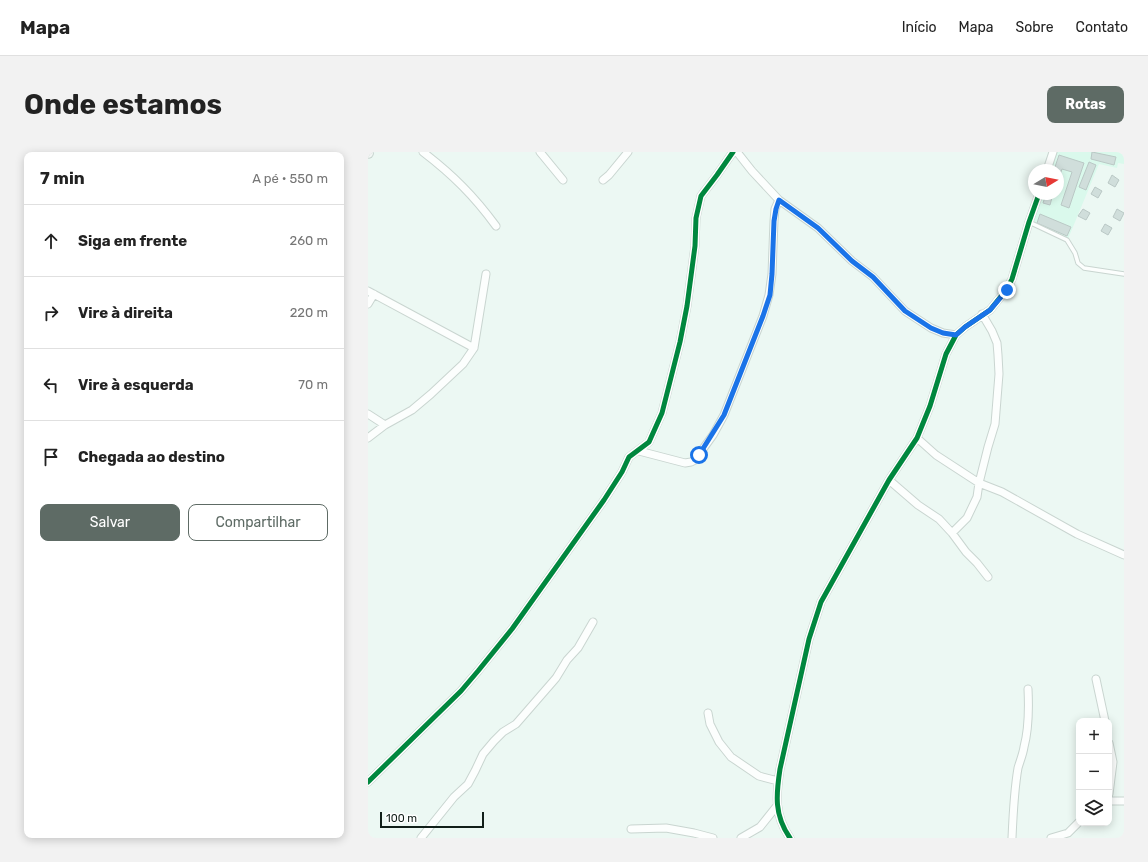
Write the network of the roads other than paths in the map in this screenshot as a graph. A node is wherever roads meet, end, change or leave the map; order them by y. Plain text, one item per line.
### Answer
1 (423, 152) edge
2 (540, 152) edge
3 (628, 152) edge
4 (733, 152) edge
5 (737, 152) edge
6 (1053, 152) edge
7 (1049, 164) edge
8 (563, 180) dead end
9 (603, 180) dead end
10 (779, 200) junction
11 (1037, 200) edge
12 (1029, 222) junction
13 (496, 226) dead end
14 (486, 274) dead end
15 (1124, 274) edge
16 (371, 292) edge
17 (368, 304) edge
18 (982, 314) junction
19 (956, 335) junction
20 (474, 348) junction
21 (368, 414) edge
22 (385, 425) junction
23 (368, 438) edge
24 (917, 438) junction
25 (639, 451) junction
26 (889, 480) junction
27 (979, 483) junction
28 (952, 533) junction
29 (1124, 554) edge
30 (988, 577) dead end
31 (593, 622) dead end
32 (1096, 679) dead end
33 (1028, 689) dead end
34 (708, 713) dead end
35 (1104, 718) edge
36 (1111, 754) edge
37 (778, 781) junction
38 (368, 782) edge
39 (1110, 790) edge
40 (1124, 800) edge
41 (1112, 801) edge
42 (776, 807) junction
43 (1076, 825) edge
44 (631, 829) dead end
45 (421, 838) edge
46 (713, 838) edge
47 (741, 838) edge
48 (790, 838) edge
49 (1012, 838) edge
50 (1051, 838) edge
51 (1055, 838) edge

1 - 13 street
2 - 8 street
3 - 9 street
4 - 25 street
5 - 10 street
6 - 7 street
10 - 19 street
10 - 25 street
11 - 12 street
12 - 15 lane
12 - 18 street
14 - 20 street
16 - 17 street
16 - 20 street
18 - 19 street
18 - 27 street
19 - 24 street
20 - 22 street
21 - 22 street
22 - 23 street
24 - 26 street
24 - 27 street
25 - 38 street
26 - 28 street
26 - 37 street
27 - 28 street
27 - 29 street
28 - 30 street
31 - 45 street
32 - 35 street
33 - 49 street
34 - 37 street
36 - 39 street
37 - 42 street
40 - 41 street
42 - 47 street
42 - 48 street
43 - 51 street
44 - 46 street
50 - 51 street

